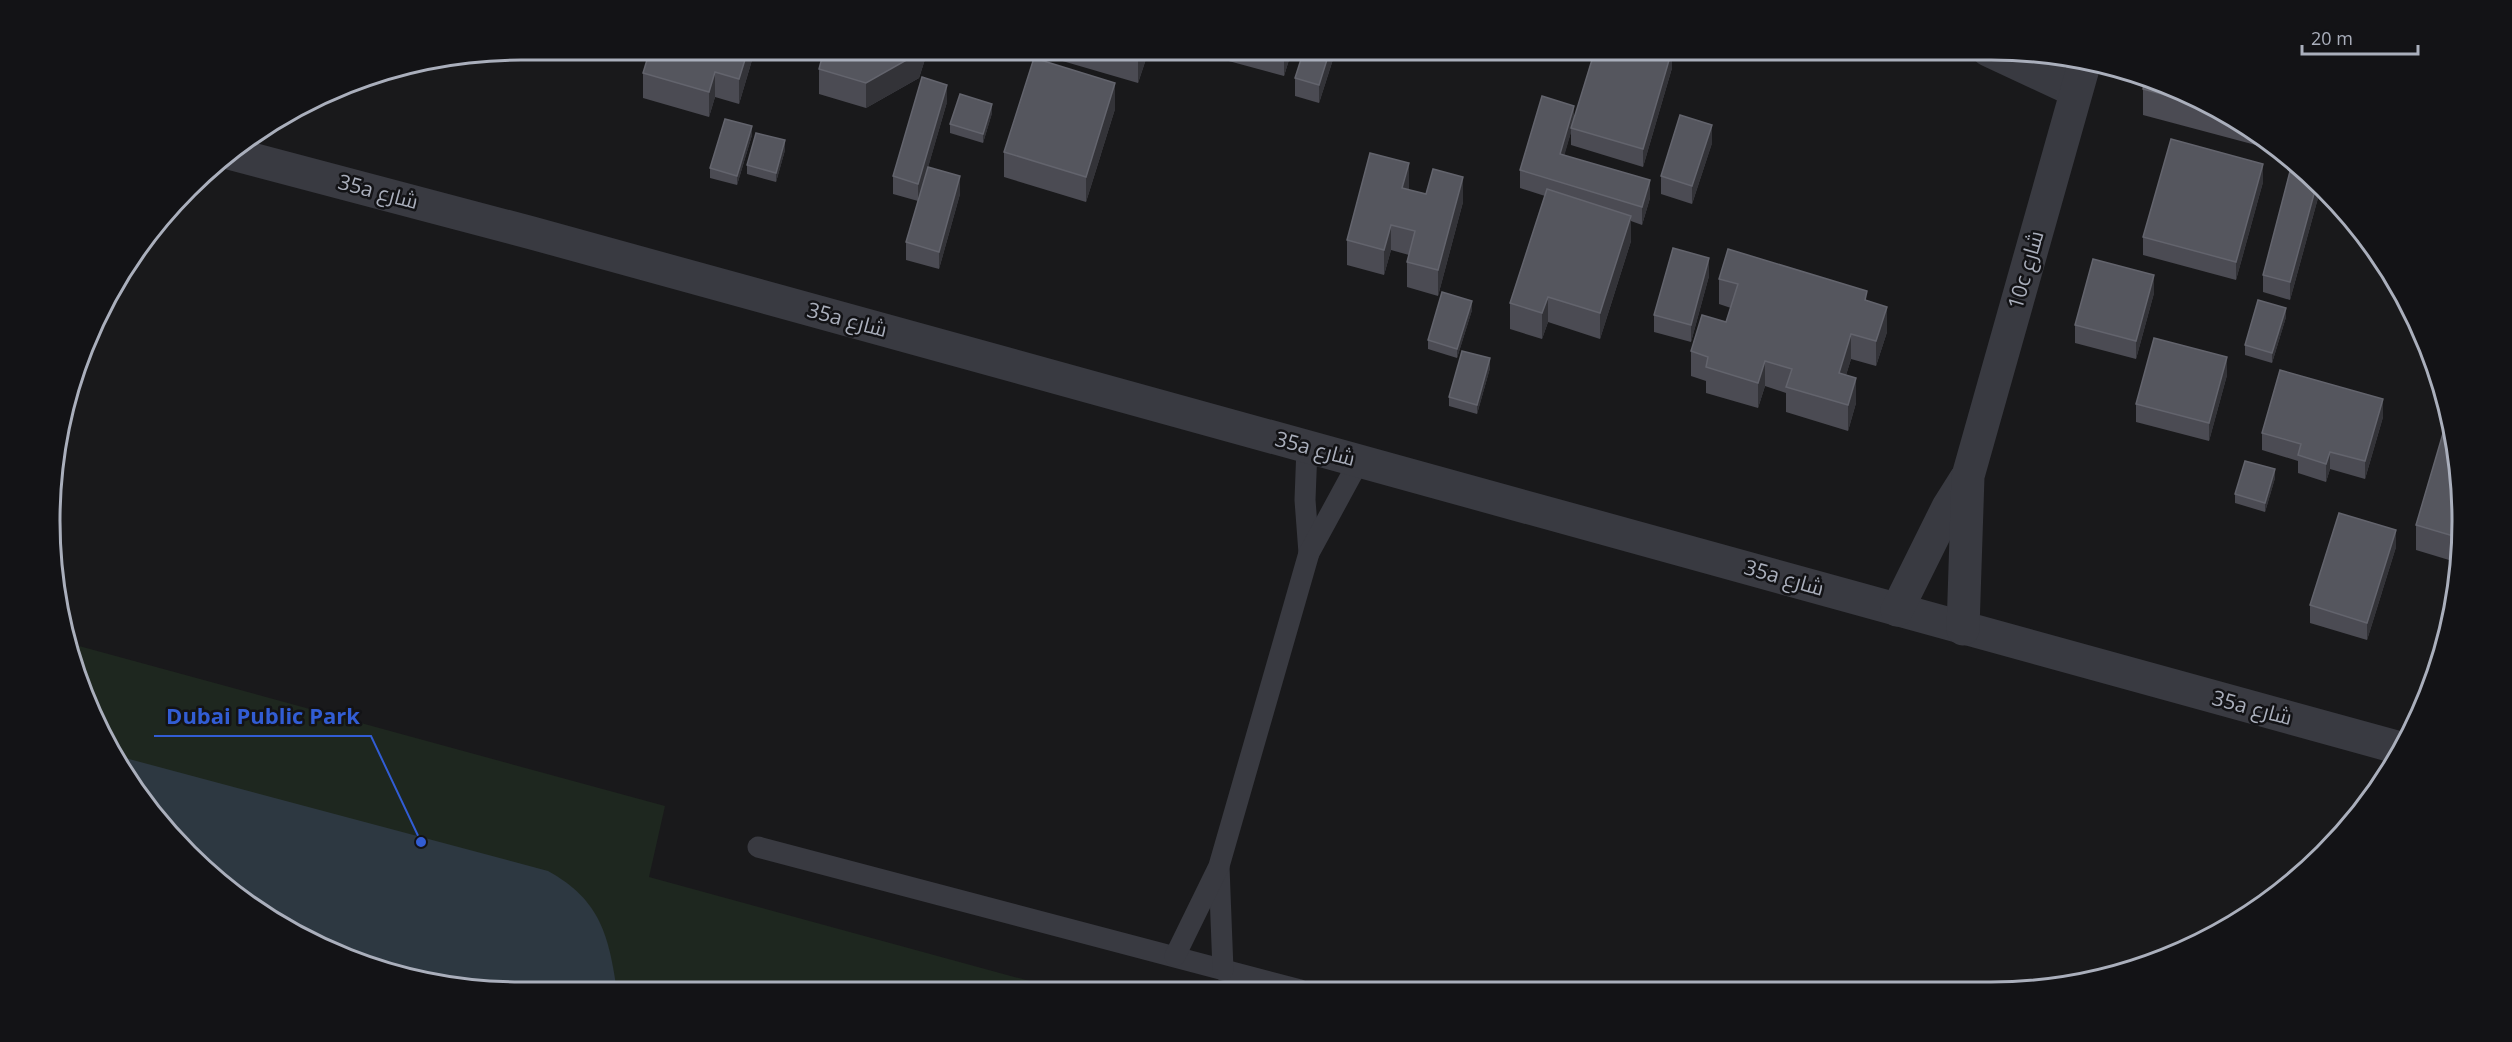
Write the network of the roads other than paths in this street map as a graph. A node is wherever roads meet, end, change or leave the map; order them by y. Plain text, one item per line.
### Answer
1 (2026, 61) edge
2 (2080, 78) edge
3 (239, 156) edge
4 (1307, 447) junction
5 (1359, 461) junction
6 (1968, 476) junction
7 (1309, 553) junction
8 (1897, 610) junction
9 (1963, 629) junction
10 (2393, 746) edge
11 (758, 847) dead end
12 (1219, 866) junction
13 (1175, 956) junction
14 (1223, 970) junction
15 (1269, 982) edge

1 - 2 street
2 - 6 street, 10c شارع
3 - 4 street, 35a شارع
4 - 5 street, 35a شارع
4 - 7 lane
5 - 7 lane
5 - 8 street, 35a شارع
6 - 8 street, 10c شارع
6 - 9 street, 10c شارع
7 - 12 lane
8 - 9 street, 35a شارع
9 - 10 street, 35a شارع
11 - 13 lane
12 - 13 lane
12 - 14 lane
13 - 14 lane
14 - 15 lane

